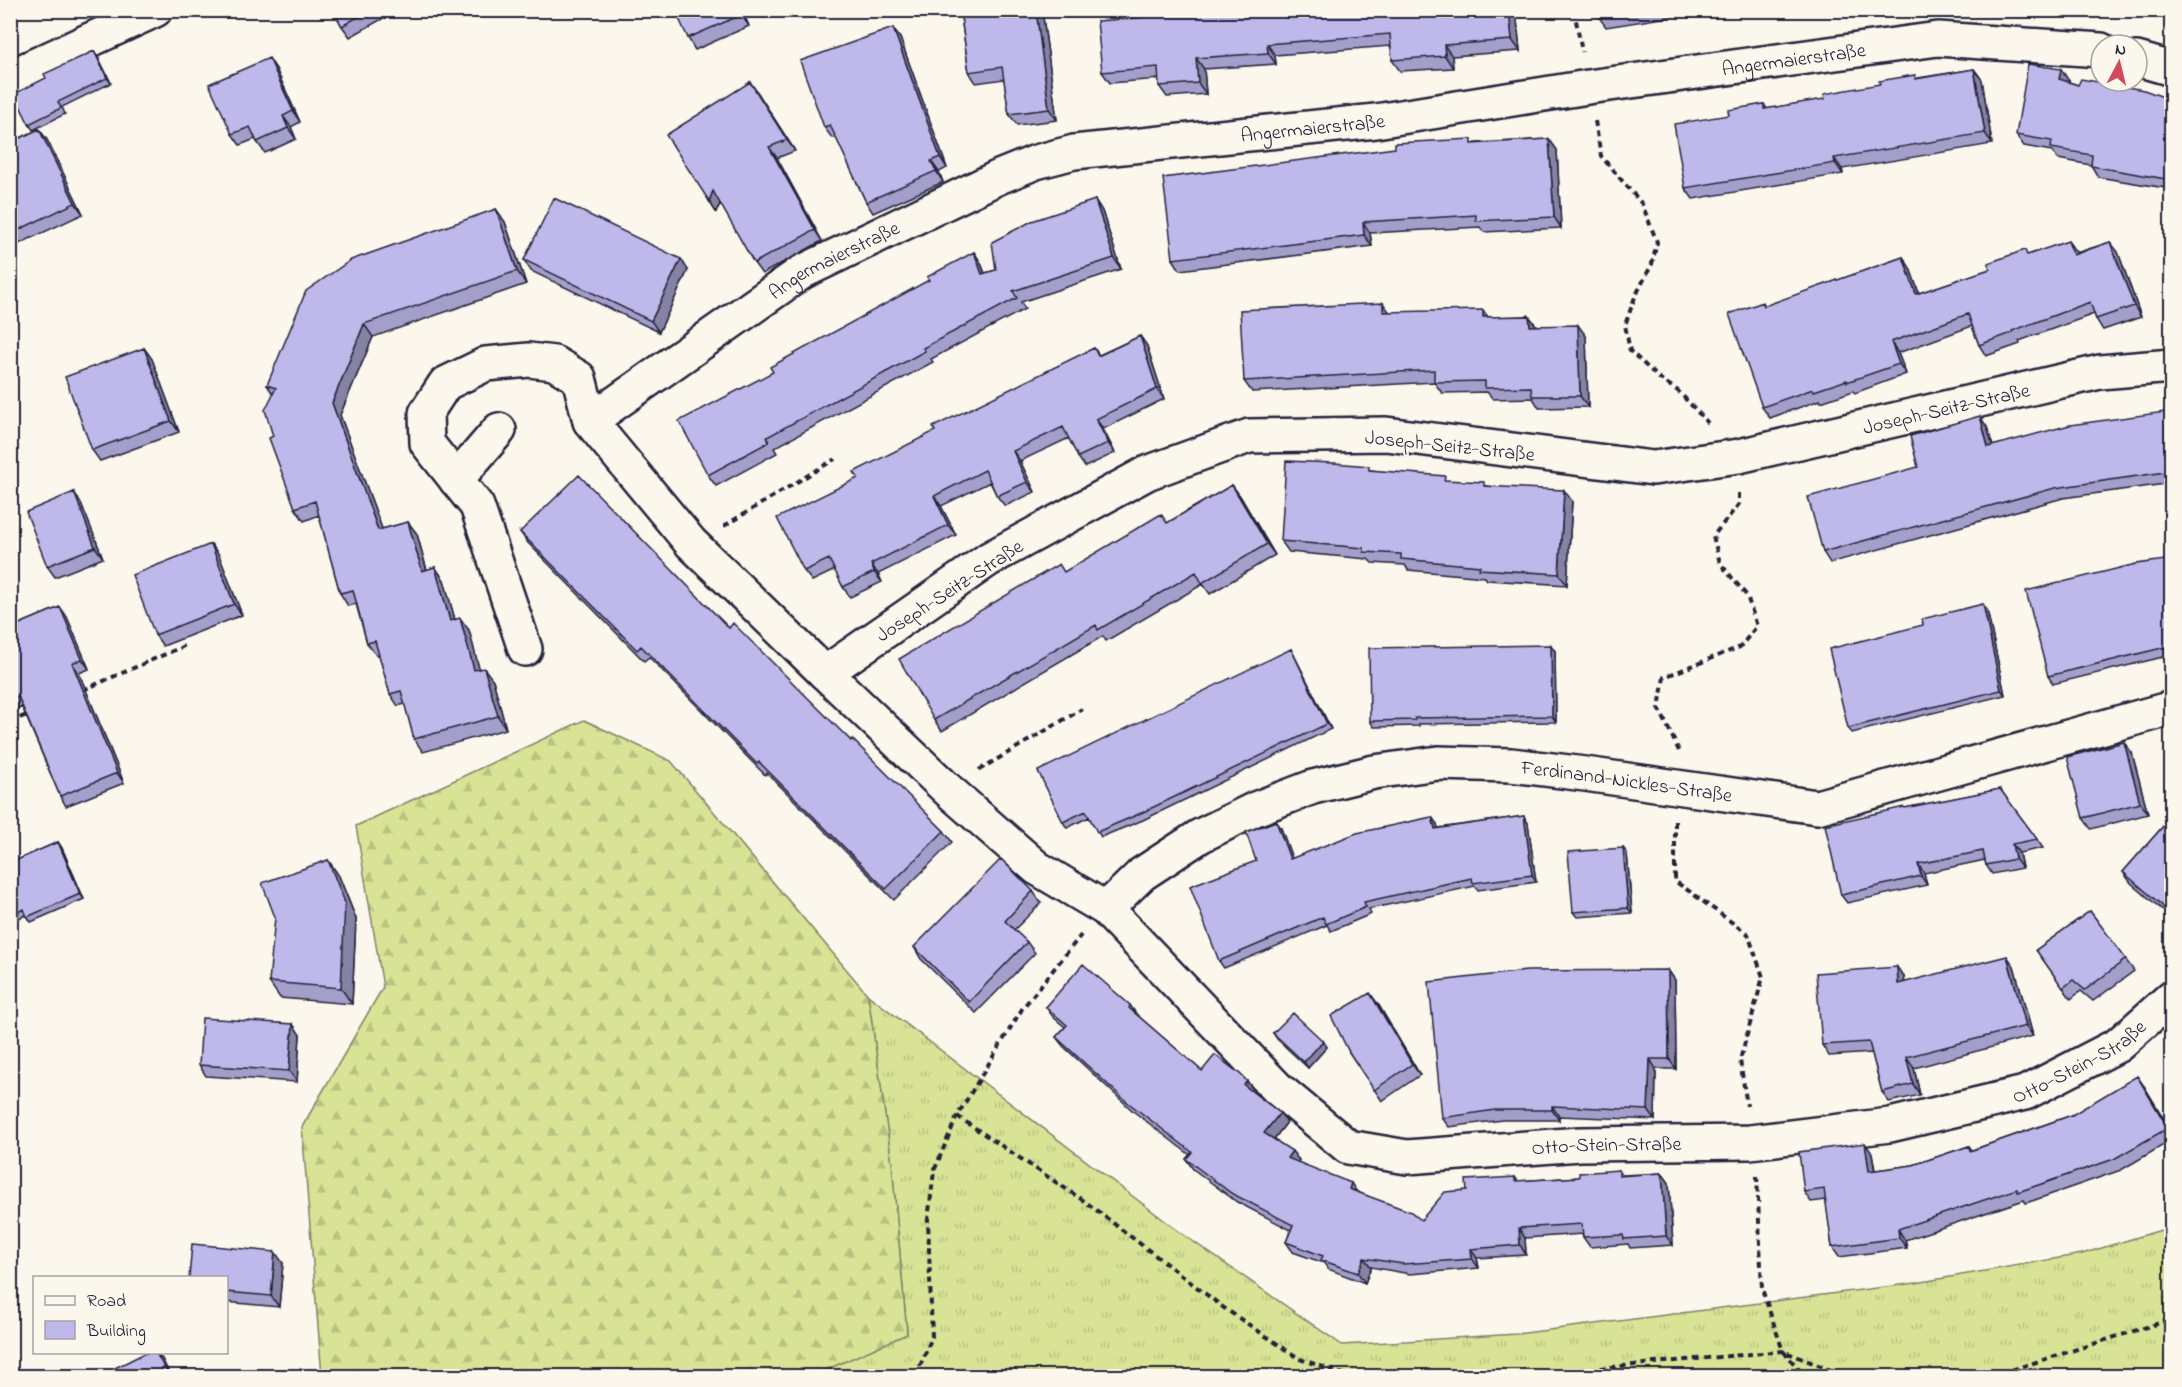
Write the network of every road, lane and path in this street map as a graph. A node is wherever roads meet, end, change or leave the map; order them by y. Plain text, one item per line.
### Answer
1 (155, 10) edge
2 (1574, 10) edge
3 (2089, 49) edge
4 (2149, 62) edge
5 (2172, 69) edge
6 (10, 77) edge
7 (1588, 87) junction
8 (1596, 127) dead end
9 (2172, 366) edge
10 (1678, 392) dead end
11 (590, 421) junction
12 (499, 430) dead end
13 (835, 459) dead end
14 (456, 480) junction
15 (1713, 536) dead end
16 (691, 543) junction
17 (184, 646) dead end
18 (525, 649) dead end
19 (825, 673) junction
20 (76, 693) edge
21 (2172, 708) edge
22 (1082, 709) dead end
23 (32, 712) edge
24 (10, 722) edge
25 (1677, 745) dead end
26 (1688, 789) junction
27 (948, 790) junction
28 (1106, 909) junction
29 (2172, 997) edge
30 (957, 1116) junction
31 (1750, 1142) junction
32 (2172, 1319) edge
33 (1783, 1351) junction
34 (916, 1377) edge
35 (1349, 1377) edge
36 (1516, 1377) edge
37 (1805, 1377) edge
38 (1846, 1377) edge
39 (1992, 1377) edge

1 - 6 street
2 - 7 path
3 - 7 street, Angermaierstraße
4 - 5 street
7 - 11 street, Angermaierstraße
8 - 10 path
9 - 19 street, Joseph-Seitz-Straße
11 - 14 street
11 - 16 street
12 - 14 street
13 - 16 path
14 - 18 street
15 - 25 path
16 - 19 street
17 - 20 path
19 - 27 street
21 - 26 street, Ferdinand-Nickles-Straße
22 - 27 path
23 - 24 path
26 - 28 street, Ferdinand-Nickles-Straße
26 - 31 path
27 - 28 street
28 - 30 path
28 - 31 street, Otto-Stein-Straße
29 - 31 street, Otto-Stein-Straße
30 - 34 path
30 - 35 path
31 - 33 path
32 - 39 path
33 - 36 path
33 - 37 path
33 - 38 path

